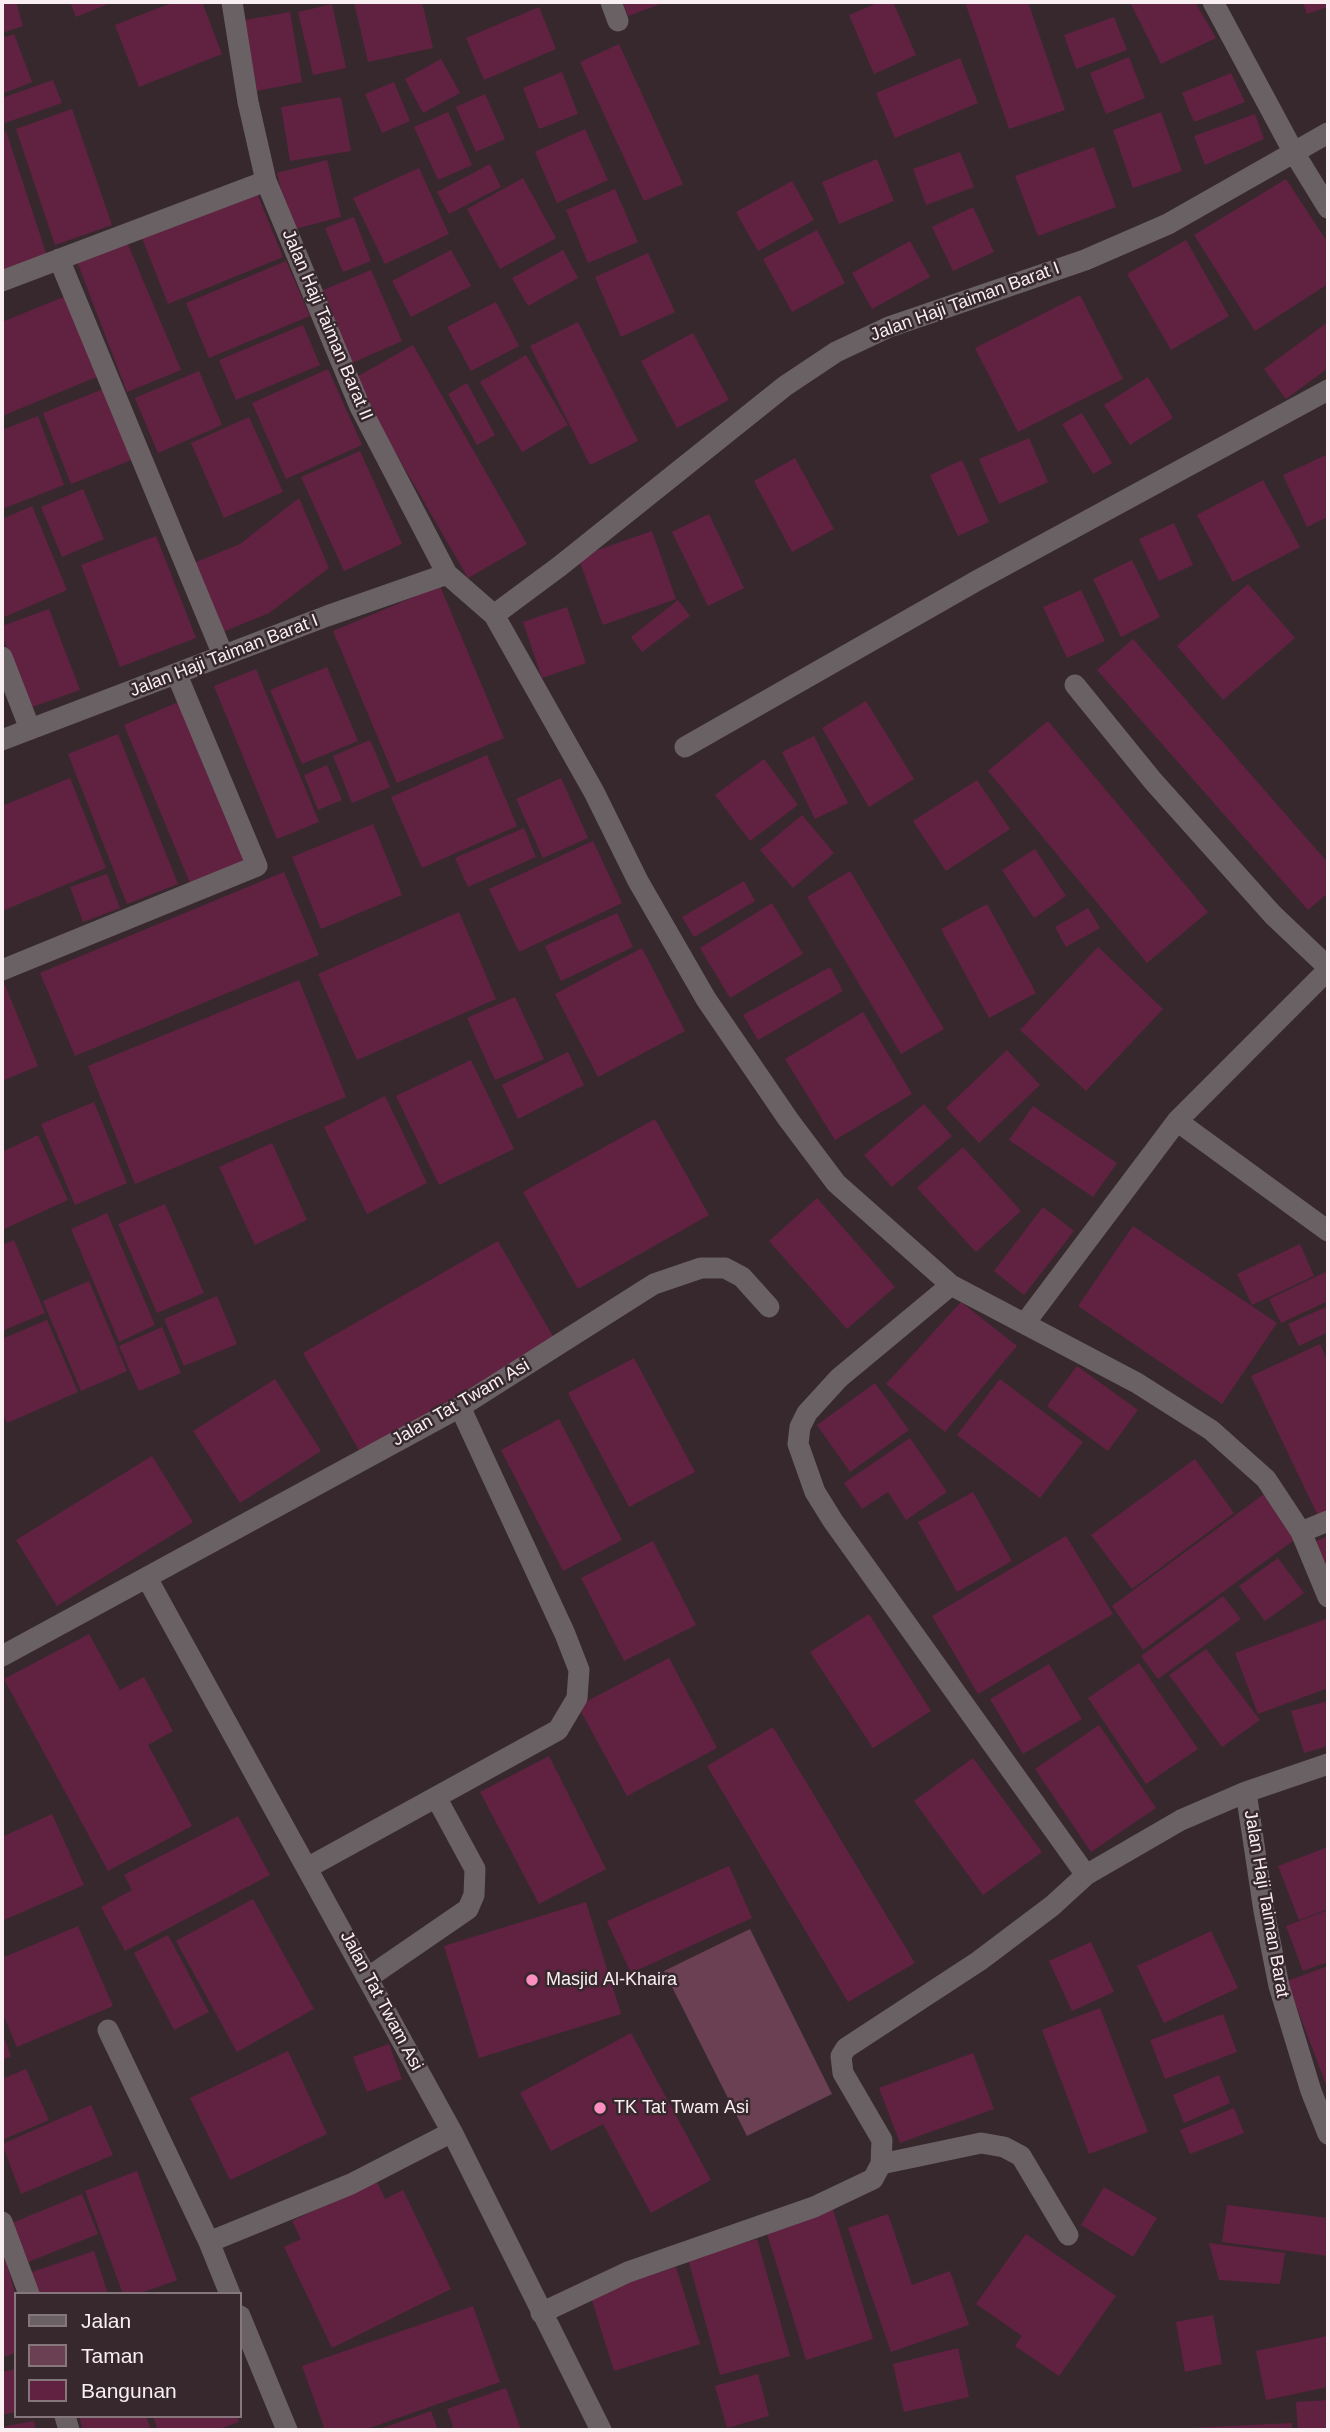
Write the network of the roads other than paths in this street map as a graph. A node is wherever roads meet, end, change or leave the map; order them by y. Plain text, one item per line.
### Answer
1 (232, 2) edge
2 (1213, 2) edge
3 (1328, 133) edge
4 (1293, 151) junction
5 (266, 180) junction
6 (1328, 208) edge
7 (59, 259) junction
8 (2, 281) edge
9 (1328, 390) edge
10 (447, 574) junction
11 (494, 615) junction
12 (223, 655) junction
13 (2, 657) edge
14 (177, 675) junction
15 (1075, 685) dead end
16 (30, 729) junction
17 (2, 740) edge
18 (685, 747) dead end
19 (1328, 968) edge
20 (2, 970) edge
21 (1177, 1121) junction
22 (1328, 1231) edge
23 (951, 1284) junction
24 (769, 1307) dead end
25 (1025, 1323) junction
26 (460, 1407) junction
27 (1328, 1521) edge
28 (1301, 1532) junction
29 (147, 1578) junction
30 (1328, 1597) edge
31 (2, 1656) edge
32 (1328, 1764) edge
33 (1246, 1792) junction
34 (436, 1797) junction
35 (309, 1867) junction
36 (1086, 1875) junction
37 (369, 1977) junction
38 (108, 2030) dead end
39 (452, 2132) junction
40 (1328, 2134) edge
41 (881, 2164) junction
42 (2, 2222) edge
43 (1068, 2235) dead end
44 (209, 2242) junction
45 (6, 2243) edge
46 (29, 2292) edge
47 (229, 2292) edge
48 (541, 2313) junction
49 (242, 2321) edge
50 (287, 2430) edge
51 (601, 2430) edge

1 - 5 street, Jalan Haji Taiman Barat II
2 - 4 street
3 - 4 street, Jalan Haji Taiman Barat I
4 - 6 street
4 - 11 street, Jalan Haji Taiman Barat I
5 - 7 street
5 - 10 street, Jalan Haji Taiman Barat II
7 - 8 street
7 - 12 street
9 - 18 street
10 - 11 street, Jalan Haji Taiman Barat II
10 - 12 street, Jalan Haji Taiman Barat I
11 - 23 street, Jalan Haji Taiman Barat II
12 - 14 street, Jalan Haji Taiman Barat I
13 - 16 street
14 - 16 street, Jalan Haji Taiman Barat I
14 - 20 street
15 - 19 street
16 - 17 street, Jalan Haji Taiman Barat I
19 - 21 street
21 - 22 street
21 - 25 street
23 - 25 street, Jalan Haji Taiman Barat II
23 - 36 street
24 - 26 street, Jalan Tat Twam Asi
25 - 28 street, Jalan Haji Taiman Barat II
26 - 29 street, Jalan Tat Twam Asi
26 - 34 street
27 - 28 street
28 - 30 street, Jalan Haji Taiman Barat II
29 - 31 street, Jalan Tat Twam Asi
29 - 35 street, Jalan Tat Twam Asi
32 - 33 street
33 - 36 street
33 - 40 street, Jalan Haji Taiman Barat
34 - 35 street
34 - 37 street
35 - 37 street, Jalan Tat Twam Asi
36 - 41 street
37 - 39 street, Jalan Tat Twam Asi
38 - 44 street
39 - 44 street
39 - 48 street, Jalan Tat Twam Asi
41 - 43 street
41 - 48 street
42 - 45 street
44 - 47 street
45 - 46 street
48 - 51 street, Jalan Tat Twam Asi
49 - 50 street

